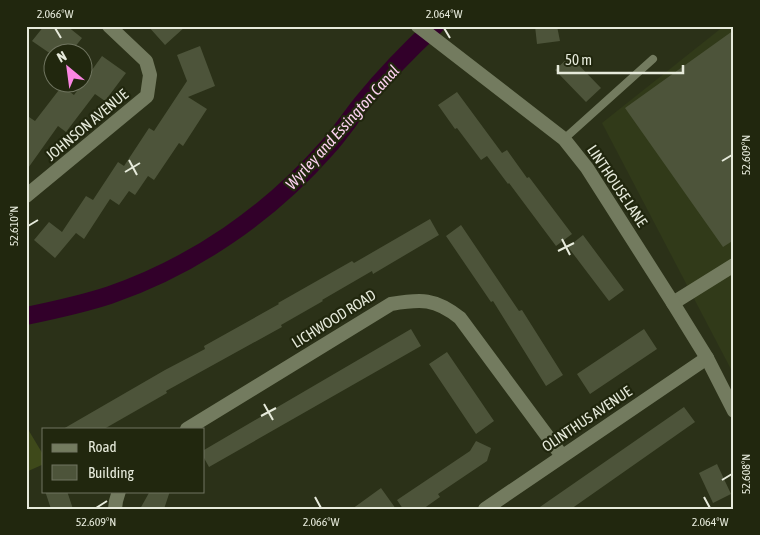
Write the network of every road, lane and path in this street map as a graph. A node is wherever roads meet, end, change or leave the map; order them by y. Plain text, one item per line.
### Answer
1 (109, 26) edge
2 (418, 26) edge
3 (653, 59) dead end
4 (564, 139) junction
5 (26, 196) edge
6 (734, 265) edge
7 (673, 302) junction
8 (707, 358) junction
9 (734, 411) edge
10 (189, 428) edge
11 (562, 456) junction
12 (119, 492) edge
13 (115, 509) edge
14 (485, 509) edge

1 - 5 street, JOHNSON AVENUE
2 - 4 street, LINTHOUSE LANE
3 - 4 lane
4 - 7 street, LINTHOUSE LANE
6 - 7 street
7 - 8 street, LINTHOUSE LANE
8 - 9 street, LINTHOUSE LANE
8 - 11 street, OLINTHUS AVENUE
10 - 11 street, LICHWOOD ROAD
11 - 14 street, OLINTHUS AVENUE
12 - 13 street

